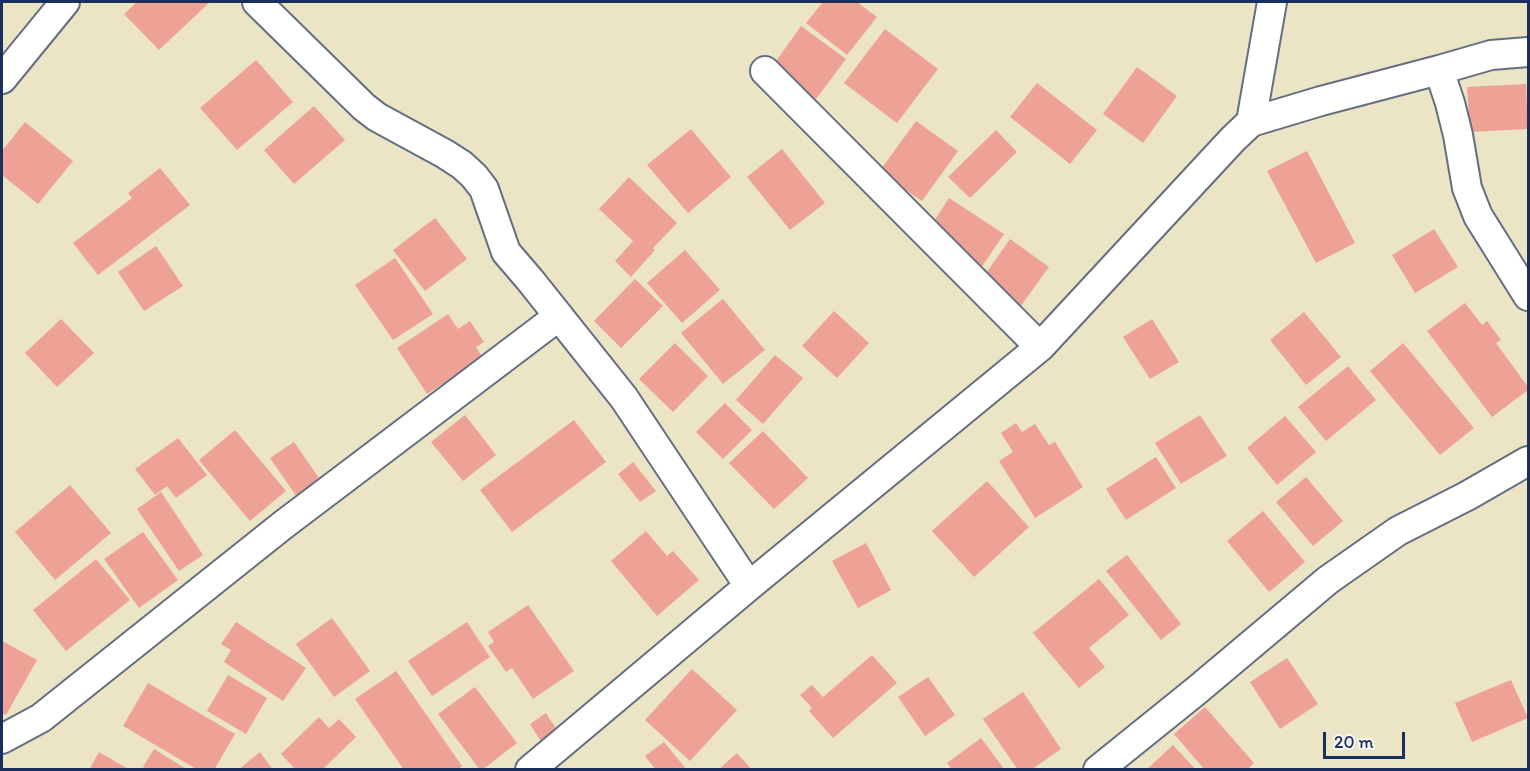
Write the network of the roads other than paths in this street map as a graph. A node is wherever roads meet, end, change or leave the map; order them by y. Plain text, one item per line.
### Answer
1 (65, 2) edge
2 (256, 2) edge
3 (1272, 2) edge
4 (1528, 52) edge
5 (1439, 70) junction
6 (765, 71) dead end
7 (2, 79) edge
8 (1251, 122) junction
9 (1528, 296) edge
10 (559, 316) junction
11 (1040, 347) junction
12 (1528, 461) edge
13 (749, 586) junction
14 (2, 739) edge
15 (530, 770) edge
16 (1098, 770) edge

1 - 7 street
2 - 10 street
3 - 8 street
4 - 5 street
5 - 8 street
5 - 9 street
6 - 11 street
8 - 11 street
10 - 13 street
10 - 14 street
11 - 13 street
12 - 16 street
13 - 15 street

